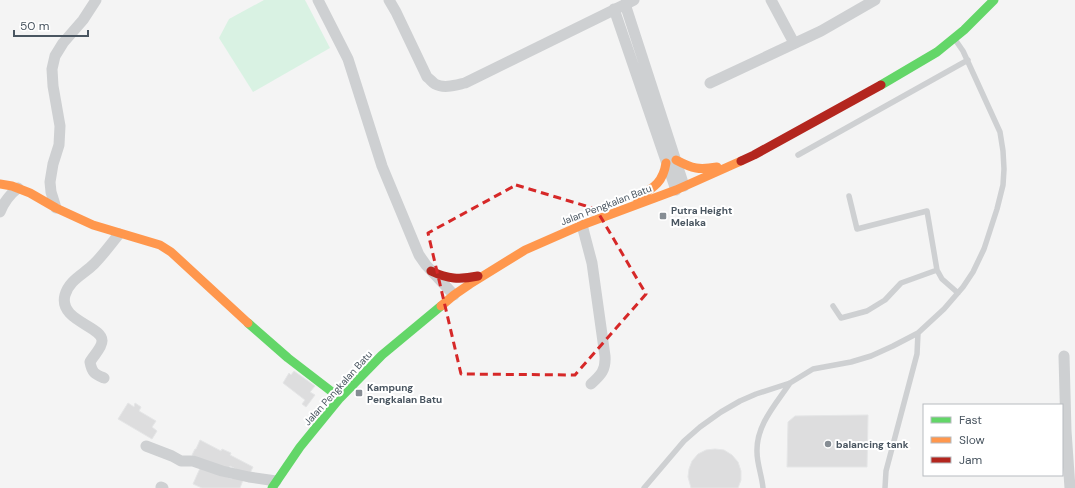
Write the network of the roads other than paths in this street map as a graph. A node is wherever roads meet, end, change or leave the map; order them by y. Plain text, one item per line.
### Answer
1 (96, 0) edge
2 (318, 0) edge
3 (389, 0) edge
4 (771, 0) edge
5 (875, 0) edge
6 (994, 0) edge
7 (630, 2) edge
8 (614, 9) junction
9 (954, 38) junction
10 (794, 43) junction
11 (968, 60) junction
12 (710, 83) dead end
13 (655, 113) junction
14 (798, 155) dead end
15 (671, 162) junction
16 (732, 166) junction
17 (0, 184) edge
18 (18, 188) junction
19 (680, 188) junction
20 (849, 196) dead end
21 (56, 208) junction
22 (0, 212) edge
23 (614, 213) junction
24 (582, 225) junction
25 (119, 234) junction
26 (937, 270) junction
27 (431, 271) junction
28 (490, 271) junction
29 (958, 293) junction
30 (454, 295) junction
31 (833, 306) dead end
32 (918, 333) junction
33 (1064, 356) dead end
34 (104, 378) dead end
35 (790, 383) junction
36 (591, 384) dead end
37 (340, 398) junction
38 (1064, 432) edge
39 (146, 446) dead end
40 (274, 484) edge
41 (644, 488) edge
42 (763, 488) edge
43 (885, 488) edge
44 (1070, 488) edge

1 - 21 street
2 - 27 street
3 - 8 street
4 - 10 street
5 - 10 street
6 - 9 main road, Jalan Pengkalan Batu
7 - 8 street
7 - 13 street
8 - 13 street
9 - 11 lane
9 - 16 main road, Jalan Pengkalan Batu
10 - 12 street
11 - 14 lane
11 - 29 lane
13 - 15 street
15 - 16 main road
15 - 19 street
15 - 23 main road
16 - 19 main road, Jalan Pengkalan Batu
17 - 18 main road
18 - 21 main road
18 - 22 street
19 - 23 main road, Jalan Pengkalan Batu
20 - 26 lane
21 - 25 main road
23 - 24 main road, Jalan Pengkalan Batu
24 - 28 main road, Jalan Pengkalan Batu
24 - 36 street
25 - 34 street
25 - 37 main road
26 - 29 lane
26 - 31 lane
27 - 28 main road
27 - 30 street
28 - 30 main road, Jalan Pengkalan Batu
29 - 32 lane
30 - 37 main road, Jalan Pengkalan Batu
32 - 35 lane
32 - 43 lane
33 - 38 street
35 - 41 lane
35 - 42 lane
37 - 40 main road, Jalan Pengkalan Batu
38 - 44 street
39 - 40 street

